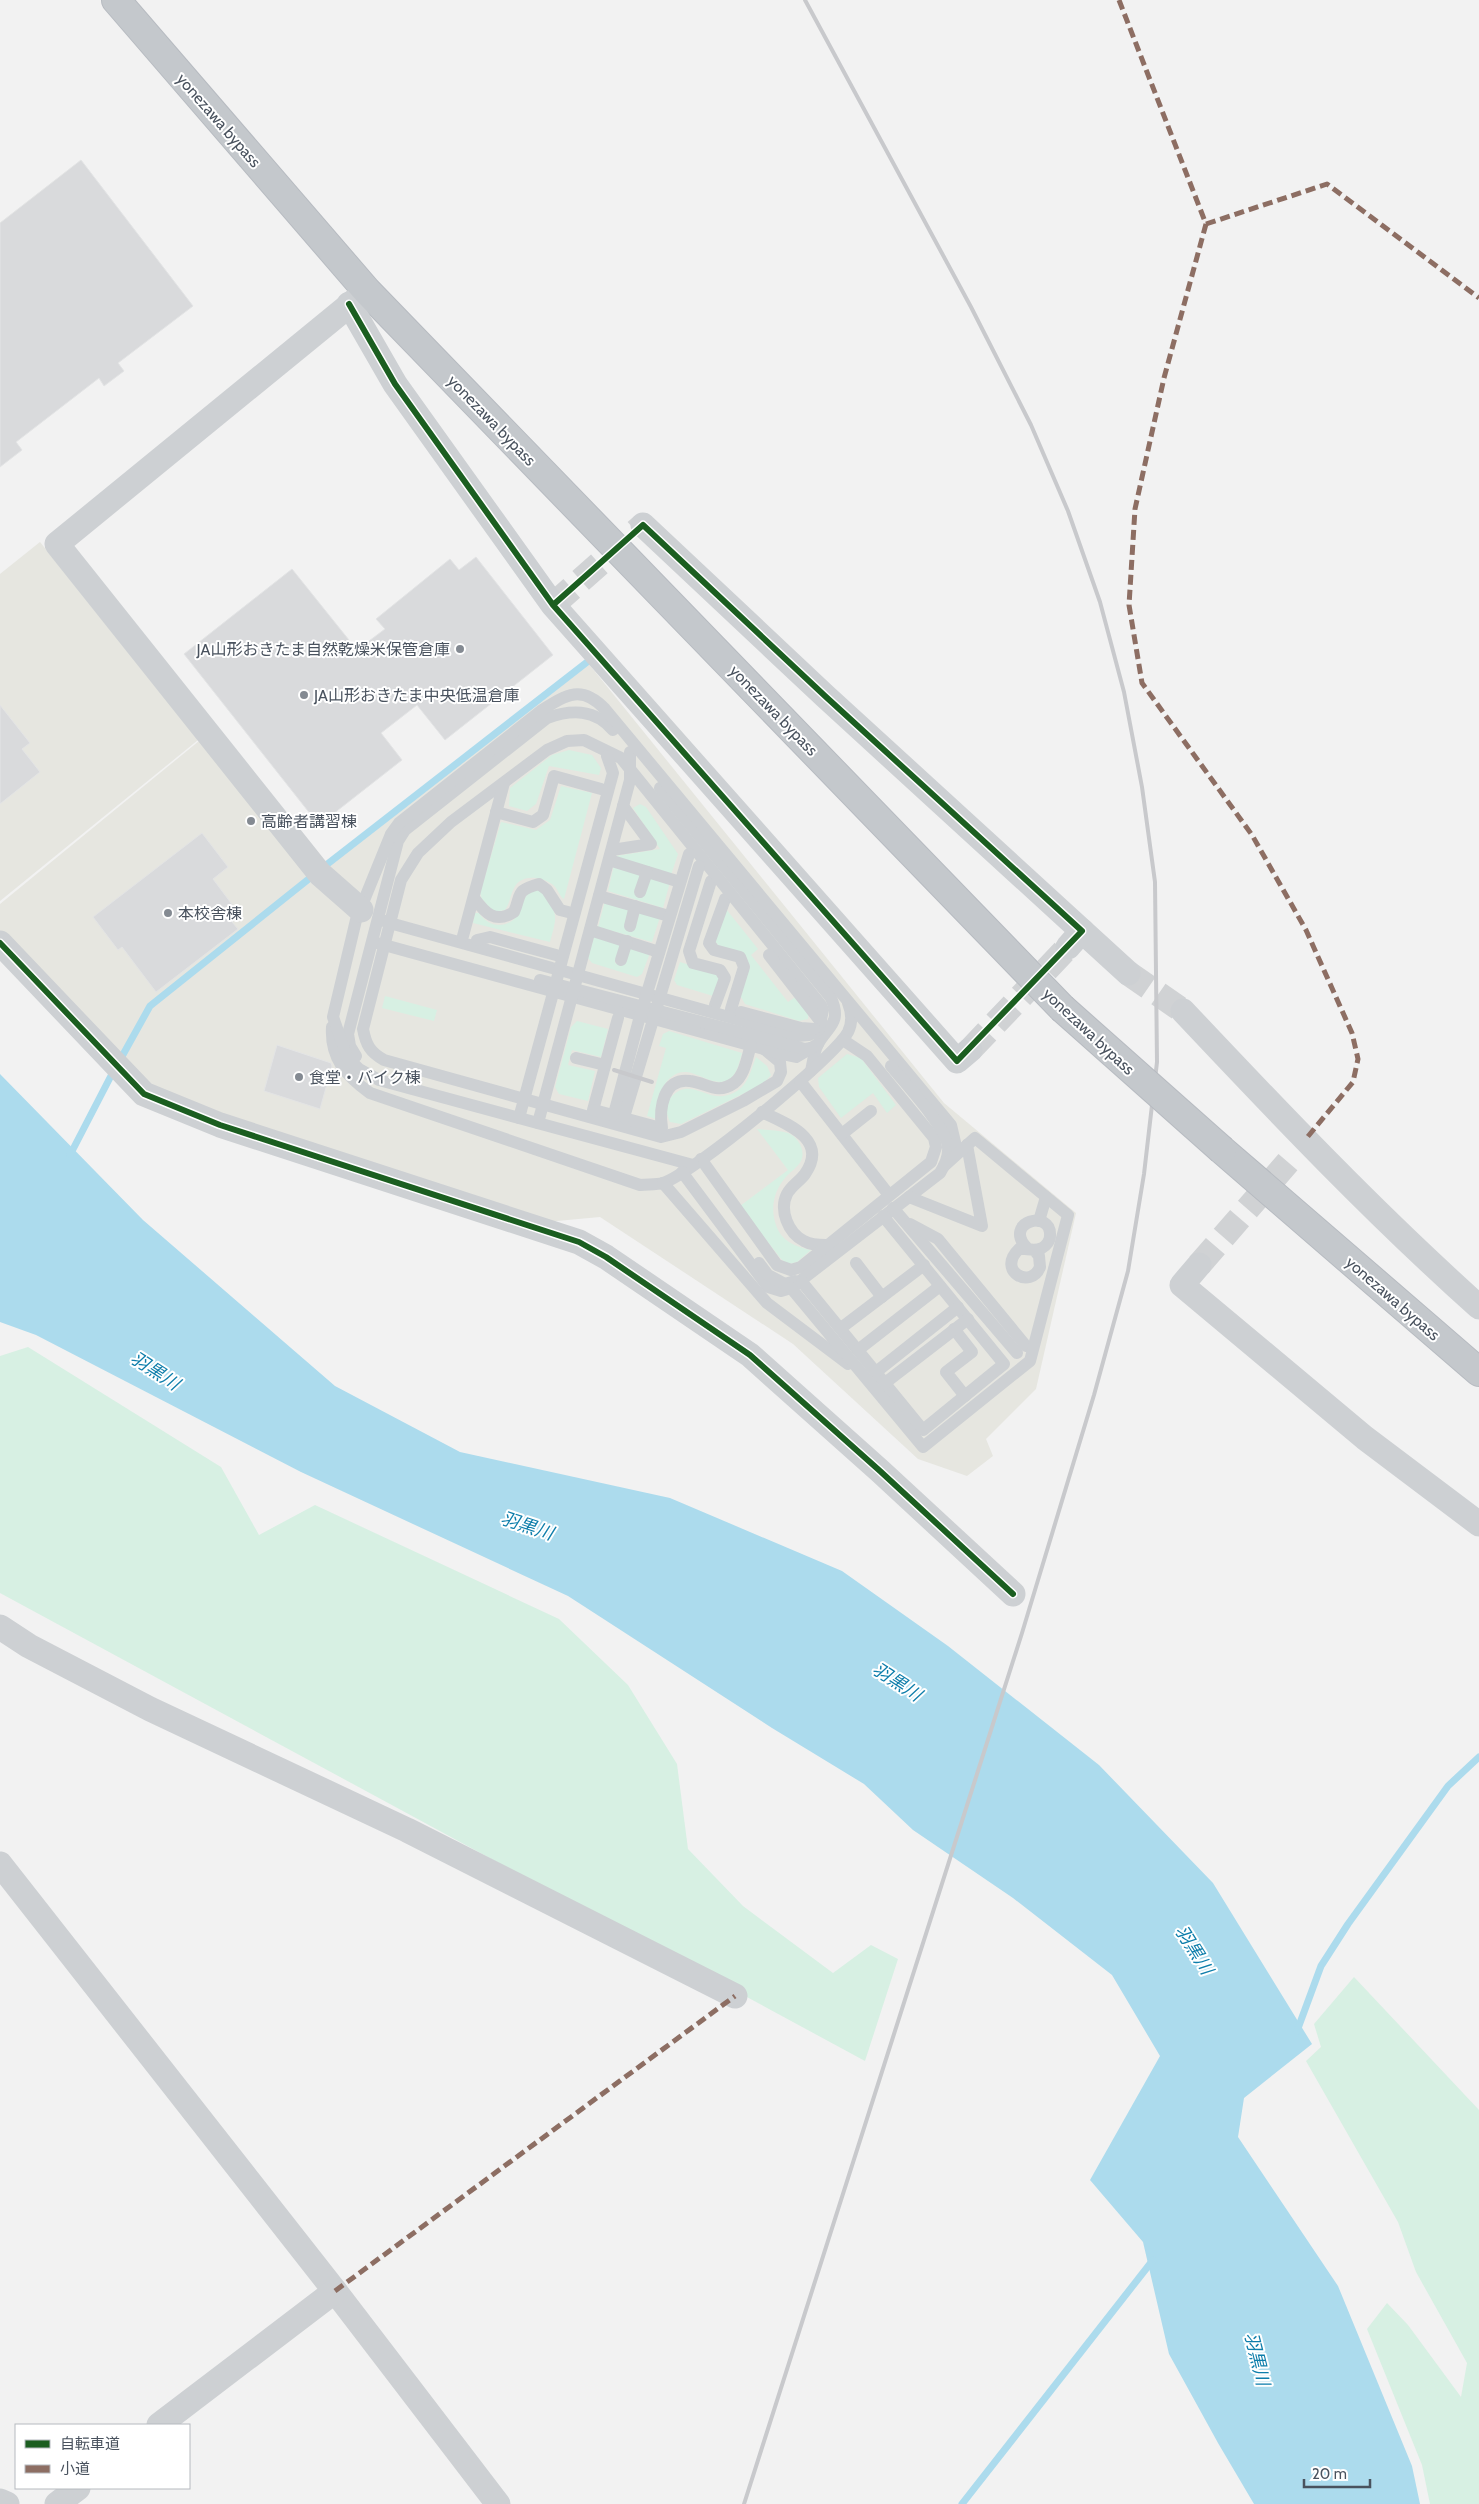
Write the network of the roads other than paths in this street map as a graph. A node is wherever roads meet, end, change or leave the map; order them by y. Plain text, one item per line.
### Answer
1 (116, 0) edge
2 (358, 298) junction
3 (643, 525) dead end
4 (584, 740) junction
5 (630, 752) junction
6 (607, 756) junction
7 (628, 772) junction
8 (504, 783) junction
9 (601, 790) junction
10 (624, 806) junction
11 (496, 812) junction
12 (689, 854) junction
13 (610, 855) junction
14 (699, 866) junction
15 (646, 872) junction
16 (711, 881) junction
17 (680, 882) junction
18 (640, 892) dead end
19 (599, 896) junction
20 (474, 898) junction
21 (724, 899) junction
22 (636, 906) junction
23 (568, 912) junction
24 (373, 914) junction
25 (669, 916) junction
26 (394, 921) junction
27 (630, 926) dead end
28 (590, 930) junction
29 (463, 936) junction
30 (373, 938) junction
31 (627, 941) junction
32 (0, 943) edge
33 (389, 943) junction
34 (659, 952) junction
35 (621, 960) dead end
36 (565, 967) junction
37 (1128, 973) tunnel mouth
38 (562, 991) junction
39 (846, 999) junction
40 (715, 1005) junction
41 (649, 1007) junction
42 (730, 1009) junction
43 (1183, 1011) tunnel mouth
44 (852, 1016) junction
45 (333, 1017) junction
46 (618, 1018) junction
47 (820, 1026) junction
48 (842, 1040) junction
49 (815, 1046) junction
50 (757, 1047) junction
51 (970, 1050) tunnel mouth
52 (576, 1058) dead end
53 (605, 1066) junction
54 (811, 1071) junction
55 (800, 1081) junction
56 (532, 1097) junction
57 (733, 1106) junction
58 (593, 1110) junction
59 (871, 1111) dead end
60 (760, 1115) junction
61 (619, 1116) junction
62 (526, 1117) junction
63 (662, 1128) junction
64 (682, 1132) junction
65 (842, 1134) junction
66 (967, 1145) junction
67 (946, 1161) junction
68 (693, 1165) junction
69 (663, 1183) junction
70 (889, 1195) junction
71 (909, 1197) junction
72 (1046, 1197) junction
73 (888, 1212) junction
74 (1039, 1221) junction
75 (826, 1245) junction
76 (1030, 1249) junction
77 (856, 1262) dead end
78 (924, 1265) junction
79 (1199, 1265) tunnel mouth
80 (1040, 1267) junction
81 (1055, 1272) junction
82 (801, 1282) junction
83 (940, 1286) junction
84 (882, 1296) junction
85 (958, 1307) junction
86 (1479, 1307) edge
87 (968, 1319) junction
88 (841, 1328) junction
89 (954, 1329) junction
90 (1036, 1338) junction
91 (858, 1350) junction
92 (1021, 1350) junction
93 (1004, 1364) junction
94 (1479, 1372) edge
95 (870, 1374) junction
96 (885, 1382) junction
97 (965, 1396) junction
98 (1479, 1524) edge
99 (1013, 1594) dead end
100 (0, 1628) edge
101 (0, 1864) edge
102 (735, 1996) dead end
103 (335, 2291) junction
104 (161, 2424) edge
105 (77, 2489) edge
106 (0, 2501) edge
107 (7, 2504) edge
108 (57, 2504) edge
109 (498, 2504) edge

1 - 2 highway, yonezawa bypass
2 - 24 street
2 - 51 street
2 - 94 highway, yonezawa bypass, bridge
3 - 37 street
4 - 6 lane
4 - 7 lane
4 - 8 lane
5 - 7 lane
5 - 24 lane
5 - 49 lane
6 - 7 lane
6 - 9 lane
6 - 36 lane
7 - 10 lane
7 - 12 lane
7 - 36 lane
7 - 47 lane
8 - 11 lane
8 - 26 lane
9 - 11 lane
9 - 23 lane
10 - 13 lane
10 - 13 lane
11 - 20 lane
12 - 14 lane
12 - 17 lane
13 - 15 lane
13 - 19 lane
14 - 16 lane
14 - 41 lane
15 - 17 lane
15 - 18 lane
16 - 21 lane
16 - 40 lane
17 - 25 lane
19 - 22 lane
19 - 28 lane
20 - 23 lane
20 - 29 lane
21 - 42 lane
21 - 47 lane
22 - 25 lane
22 - 27 lane
23 - 36 lane
24 - 26 lane
24 - 30 lane
24 - 39 lane
24 - 45 lane
25 - 34 lane
26 - 29 lane
26 - 33 lane
26 - 36 lane
28 - 31 lane
28 - 36 lane
29 - 36 lane
30 - 33 lane
30 - 62 lane
31 - 34 lane
31 - 35 lane
32 - 99 street
33 - 38 lane
33 - 56 lane
34 - 41 lane
36 - 38 lane
36 - 38 lane
36 - 41 lane
38 - 41 lane
38 - 46 lane
38 - 56 lane
38 - 56 lane
39 - 44 lane
39 - 67 lane
40 - 41 lane
40 - 42 lane
41 - 46 lane
41 - 47 lane
41 - 49 lane
41 - 50 lane
41 - 61 lane
42 - 47 lane
43 - 86 street
44 - 48 lane
44 - 67 lane
45 - 62 lane
45 - 69 lane
46 - 53 lane
48 - 54 lane
48 - 70 lane
49 - 50 lane
49 - 54 lane
50 - 57 lane
50 - 63 lane
52 - 53 lane
53 - 58 lane
54 - 55 lane
55 - 60 lane
55 - 65 lane
56 - 58 lane
56 - 62 lane
56 - 62 lane
56 - 64 lane
57 - 60 lane
57 - 64 lane
58 - 61 lane
59 - 65 lane
60 - 68 lane
60 - 75 lane
61 - 63 lane
62 - 68 lane
63 - 64 lane
65 - 70 lane
66 - 67 lane
66 - 71 lane
66 - 72 lane
67 - 71 lane
68 - 69 lane
68 - 75 lane
68 - 82 lane
68 - 82 lane
69 - 95 lane
70 - 75 lane
71 - 73 lane
72 - 74 lane
72 - 81 lane
73 - 78 lane
73 - 82 lane
73 - 92 lane
74 - 76 lane
74 - 76 lane
76 - 80 lane
76 - 80 lane
77 - 84 lane
78 - 83 lane
78 - 84 lane
79 - 98 street
80 - 81 lane
81 - 90 lane
82 - 88 lane
82 - 95 lane
83 - 85 lane
83 - 91 lane
84 - 88 lane
85 - 87 lane
85 - 95 lane
87 - 89 lane
87 - 93 lane
88 - 91 lane
89 - 96 lane
89 - 97 lane
90 - 92 lane
90 - 95 lane
91 - 95 lane
92 - 93 lane
93 - 97 lane
95 - 96 lane
96 - 97 lane
100 - 102 street
101 - 103 street
103 - 104 street
103 - 109 street
105 - 108 street
106 - 107 street

